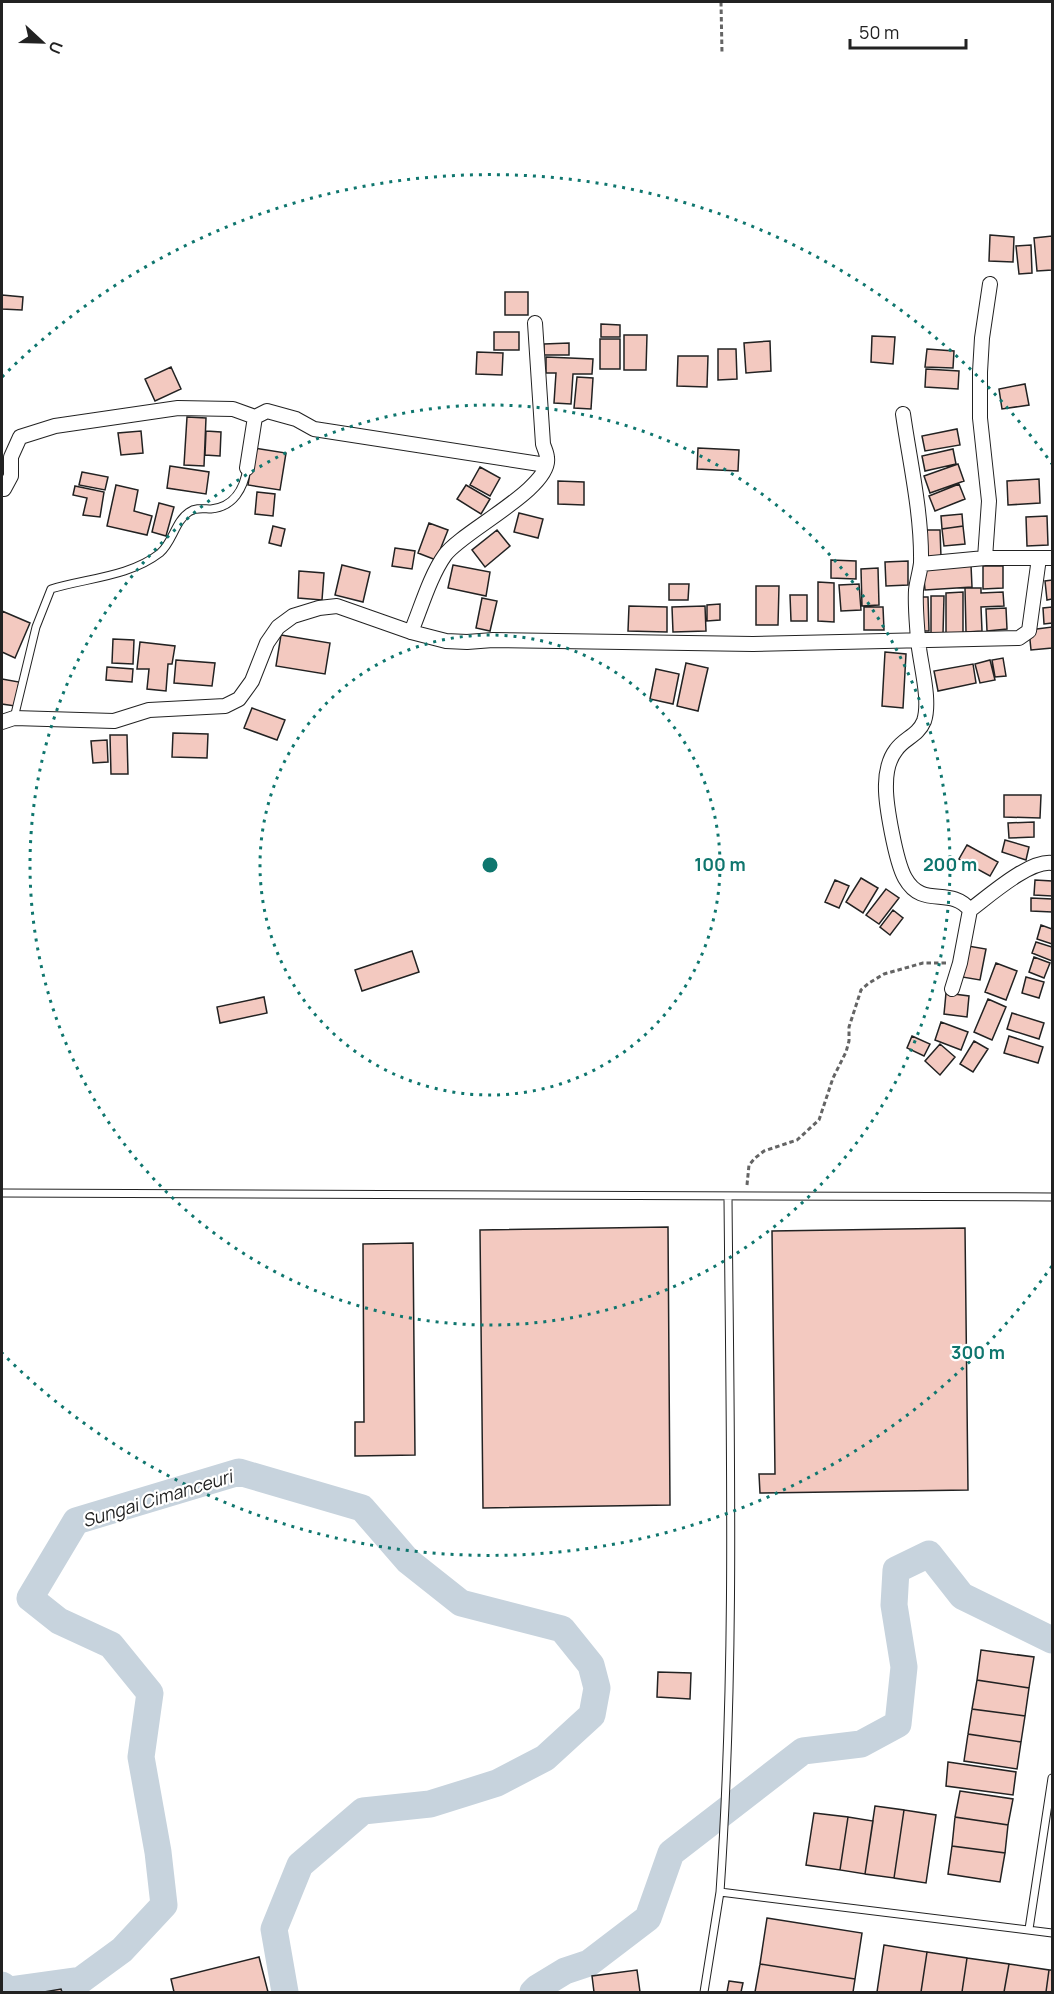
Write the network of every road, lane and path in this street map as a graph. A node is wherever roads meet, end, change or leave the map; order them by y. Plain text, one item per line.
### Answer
1 (720, 2) edge
2 (722, 53) dead end
3 (990, 284) dead end
4 (535, 323) dead end
5 (903, 414) dead end
6 (255, 417) junction
7 (546, 465) junction
8 (247, 468) joint
9 (2, 489) edge
10 (985, 558) junction
11 (1046, 558) edge
12 (921, 564) junction
13 (411, 632) junction
14 (918, 641) junction
15 (8, 720) edge
16 (1053, 863) edge
17 (970, 910) junction
18 (960, 963) junction
19 (952, 988) dead end
20 (2, 1193) edge
21 (728, 1197) junction
22 (746, 1197) junction
23 (1053, 1197) edge
24 (1053, 1778) edge
25 (720, 1892) junction
26 (1029, 1929) junction
27 (1053, 1933) edge
28 (704, 1992) edge

1 - 2 path
3 - 10 street
4 - 7 street
5 - 12 street
6 - 7 street
6 - 8 street
6 - 9 street
7 - 13 street
8 - 15 lane
10 - 11 street
10 - 12 street
11 - 14 street
12 - 14 street
13 - 14 street
13 - 15 street
14 - 17 street
16 - 17 street
17 - 18 street
18 - 19 street
18 - 22 path
20 - 21 lane
21 - 22 lane
21 - 25 lane
22 - 23 lane
24 - 26 lane
25 - 26 lane
25 - 28 lane
26 - 27 lane

